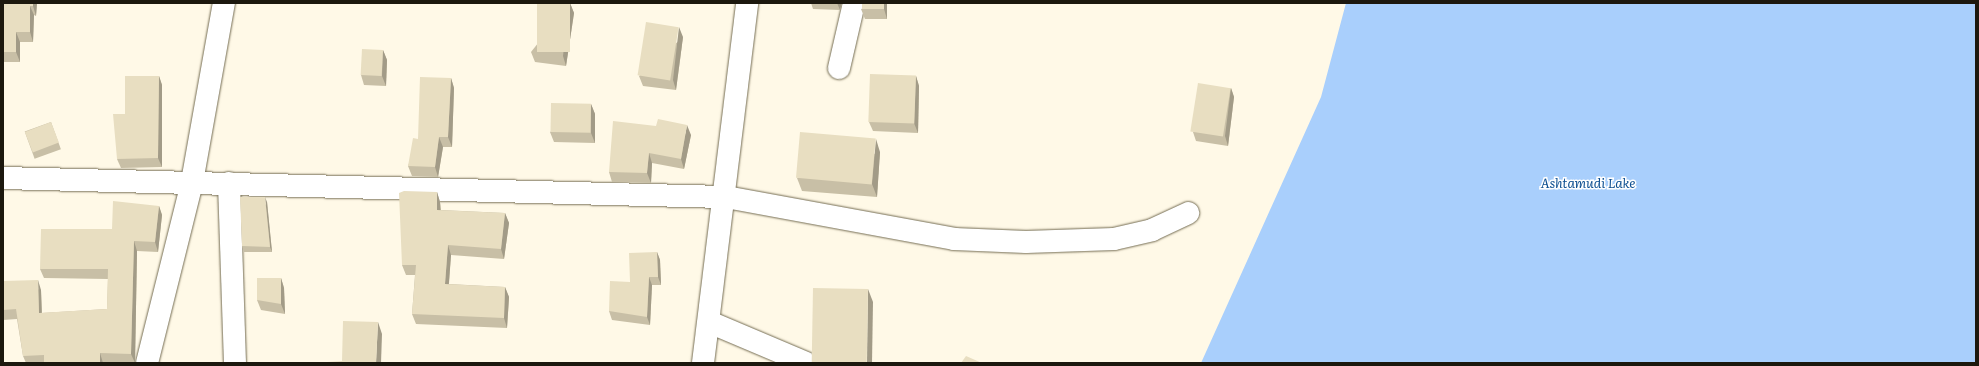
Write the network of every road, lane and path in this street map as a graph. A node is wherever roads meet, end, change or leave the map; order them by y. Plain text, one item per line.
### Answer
1 (224, 3) edge
2 (747, 3) edge
3 (854, 3) edge
4 (839, 68) dead end
5 (3, 178) edge
6 (192, 182) junction
7 (229, 183) junction
8 (726, 197) junction
9 (1188, 214) dead end
10 (708, 322) junction
11 (147, 363) edge
12 (235, 363) edge
13 (703, 363) edge
14 (806, 363) edge

1 - 6 street
2 - 8 street
3 - 4 street
5 - 6 street
6 - 7 street
6 - 11 street
7 - 8 street
7 - 12 street
8 - 9 street
8 - 10 street
10 - 13 street
10 - 14 street

